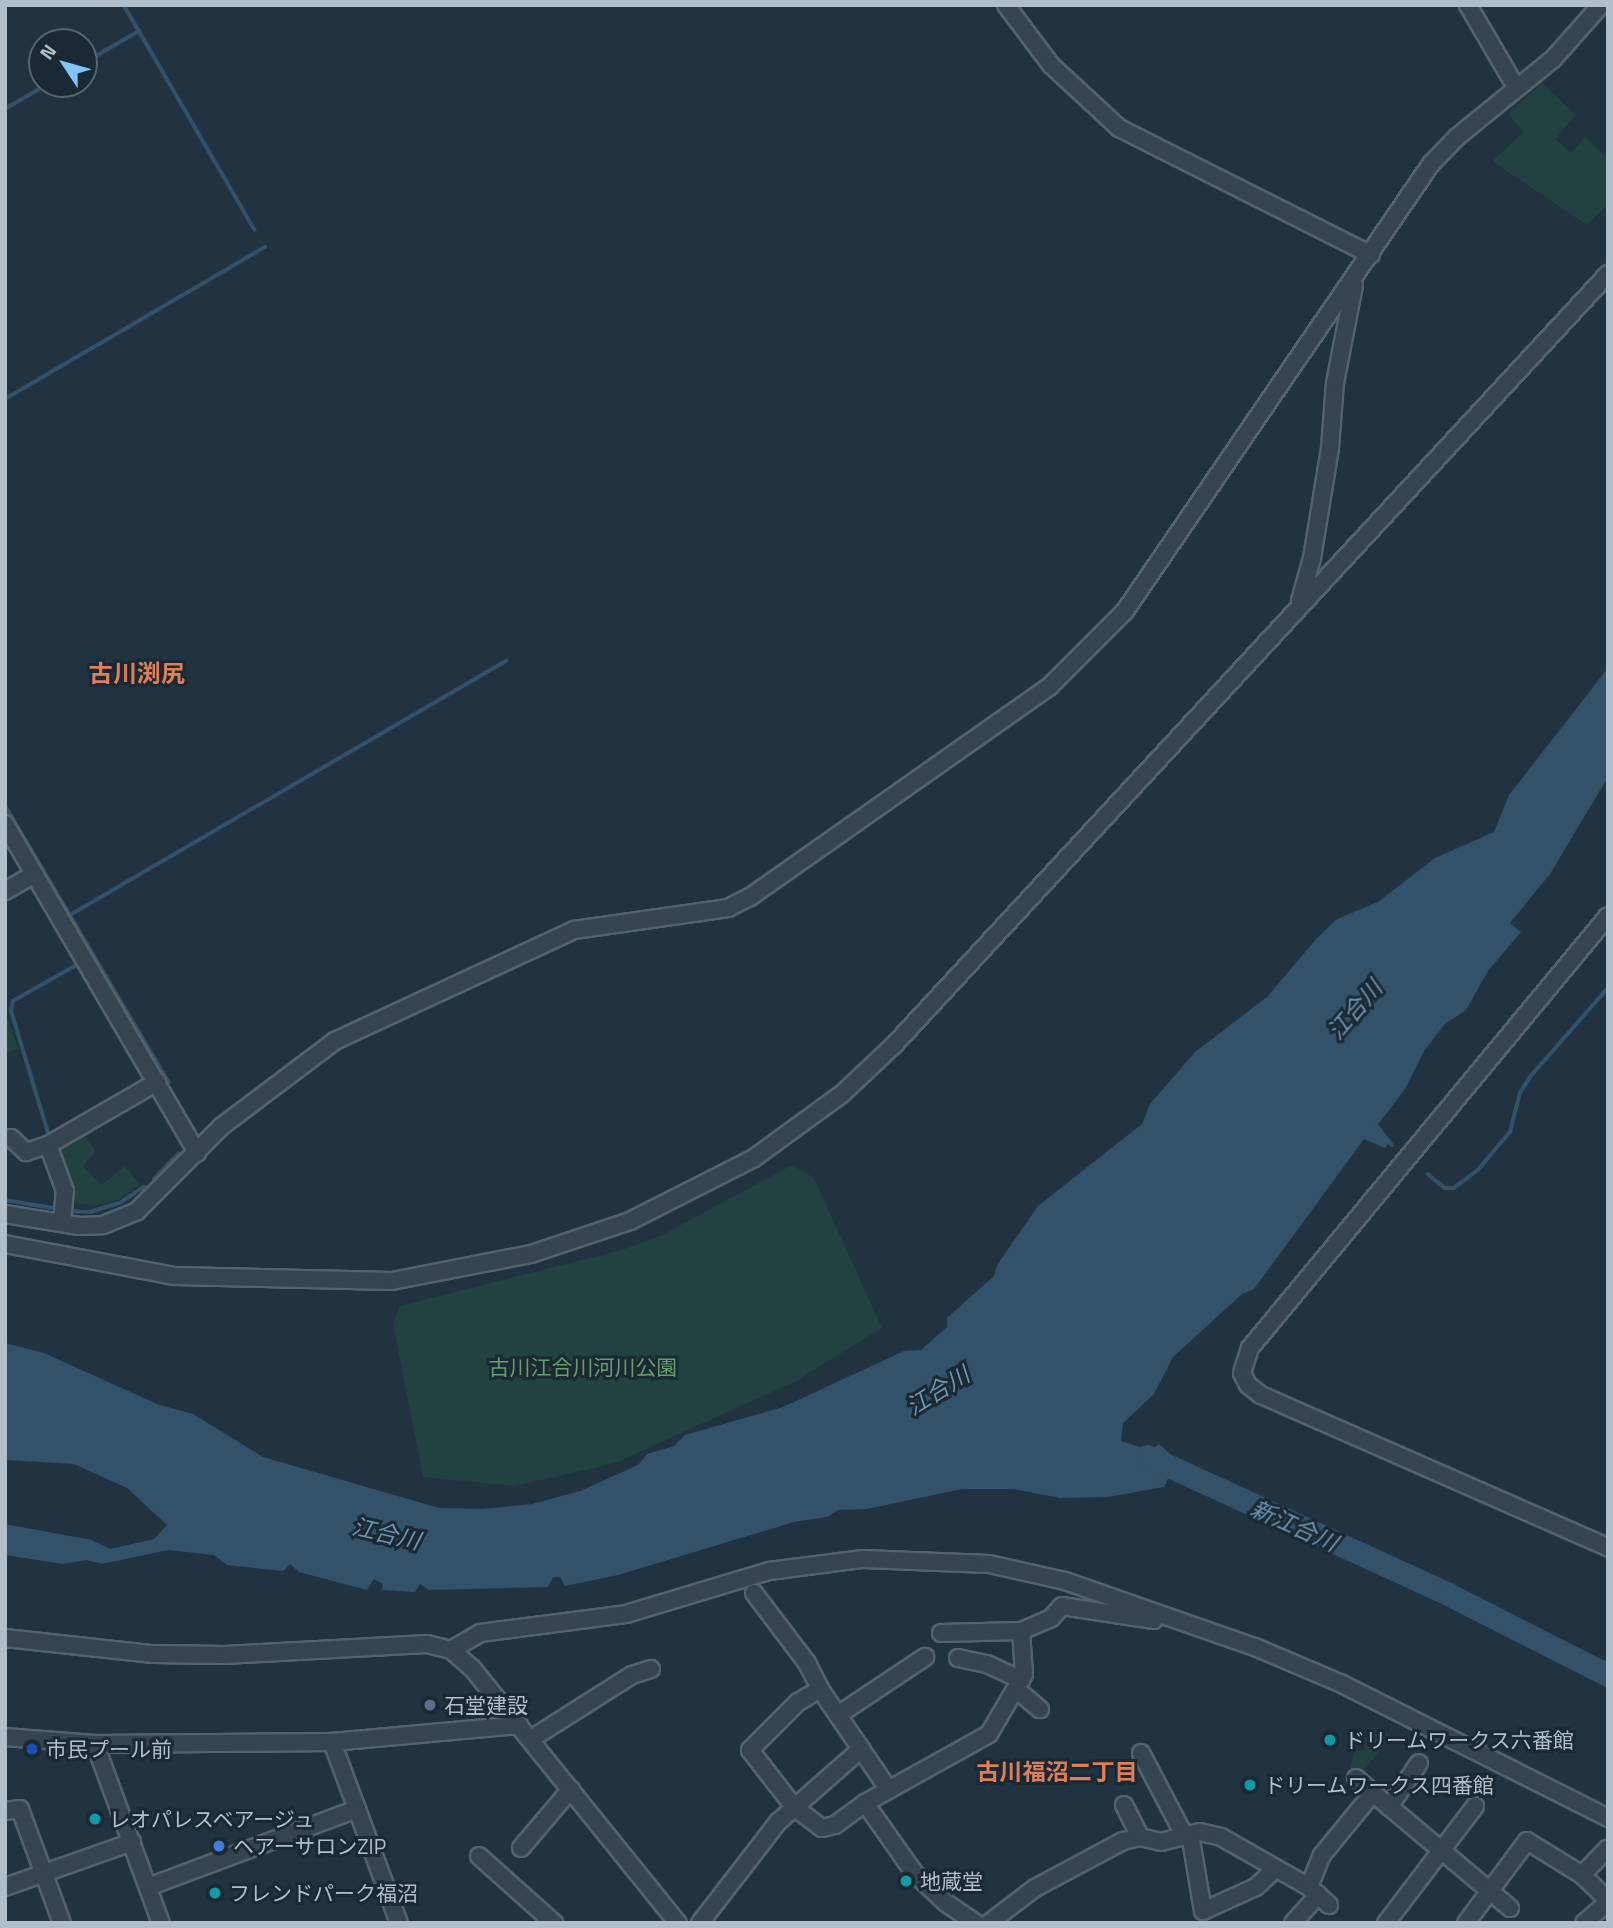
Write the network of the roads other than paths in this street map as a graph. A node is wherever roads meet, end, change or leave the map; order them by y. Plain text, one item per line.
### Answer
1 (1006, 5) edge
2 (1468, 5) edge
3 (1601, 5) edge
4 (1516, 88) junction
5 (1371, 254) junction
6 (1608, 274) edge
7 (1355, 279) junction
8 (1300, 603) junction
9 (5, 824) edge
10 (35, 874) junction
11 (5, 891) edge
12 (1608, 916) edge
13 (157, 1082) junction
14 (11, 1138) dead end
15 (48, 1145) junction
16 (197, 1153) junction
17 (5, 1214) edge
18 (64, 1215) junction
19 (5, 1244) edge
20 (1608, 1547) edge
21 (754, 1593) dead end
22 (1165, 1614) junction
23 (1021, 1631) junction
24 (941, 1633) dead end
25 (5, 1638) edge
26 (451, 1650) junction
27 (925, 1657) dead end
28 (958, 1658) dead end
29 (651, 1669) dead end
30 (1019, 1685) junction
31 (820, 1689) junction
32 (1040, 1709) dead end
33 (838, 1715) junction
34 (519, 1725) junction
35 (5, 1737) edge
36 (531, 1739) junction
37 (332, 1742) junction
38 (94, 1745) junction
39 (860, 1749) junction
40 (1142, 1753) dead end
41 (1419, 1763) dead end
42 (1356, 1778) dead end
43 (571, 1789) junction
44 (888, 1790) junction
45 (1373, 1793) junction
46 (865, 1802) junction
47 (1124, 1805) dead end
48 (1475, 1806) dead end
49 (794, 1807) junction
50 (1389, 1807) junction
51 (357, 1809) junction
52 (5, 1811) edge
53 (1608, 1818) edge
54 (1187, 1835) junction
55 (1140, 1837) junction
56 (132, 1842) junction
57 (521, 1848) dead end
58 (1608, 1848) edge
59 (1441, 1850) junction
60 (479, 1856) dead end
61 (1274, 1870) junction
62 (43, 1873) junction
63 (1582, 1875) junction
64 (5, 1887) edge
65 (148, 1887) junction
66 (1490, 1891) junction
67 (1318, 1896) junction
68 (1608, 1901) edge
69 (1510, 1908) dead end
70 (62, 1923) edge
71 (161, 1923) edge
72 (399, 1923) edge
73 (554, 1923) edge
74 (678, 1923) edge
75 (700, 1923) edge
76 (976, 1923) edge
77 (989, 1923) edge
78 (1293, 1923) edge
79 (1386, 1923) edge
80 (1466, 1923) edge
81 (1584, 1923) edge

1 - 5 street
2 - 4 street
3 - 4 street
4 - 5 street
5 - 7 street
6 - 8 street
7 - 8 street
7 - 16 street
8 - 19 street
9 - 10 street
10 - 11 street
10 - 13 street
12 - 20 street
13 - 15 street
13 - 16 street
14 - 15 street
15 - 18 street
16 - 18 street
17 - 18 street
21 - 31 street
22 - 23 street
22 - 26 street
22 - 53 street
23 - 24 street
23 - 30 street
25 - 26 street
26 - 34 street
27 - 33 street
28 - 30 street
29 - 36 street
30 - 32 street
30 - 44 street
31 - 33 street
31 - 49 street
33 - 39 street
34 - 36 street
34 - 37 street
35 - 38 street
36 - 43 street
37 - 38 street
37 - 51 street
38 - 56 street
39 - 44 street
39 - 49 street
40 - 54 street
41 - 50 street
42 - 45 street
43 - 57 street
43 - 74 street
44 - 46 street
45 - 50 street
45 - 67 street
46 - 49 street
46 - 76 street
47 - 55 street
48 - 59 street
49 - 75 street
50 - 59 street
51 - 65 street
51 - 72 street
52 - 62 street
54 - 55 street
54 - 61 street
54 - 61 street
55 - 77 street
56 - 62 street
56 - 65 street
58 - 63 street
59 - 66 street
59 - 79 street
60 - 73 street
61 - 67 street
62 - 64 street
62 - 70 street
63 - 66 street
63 - 68 street
65 - 71 street
66 - 69 street
66 - 80 street
67 - 78 street
68 - 81 street

